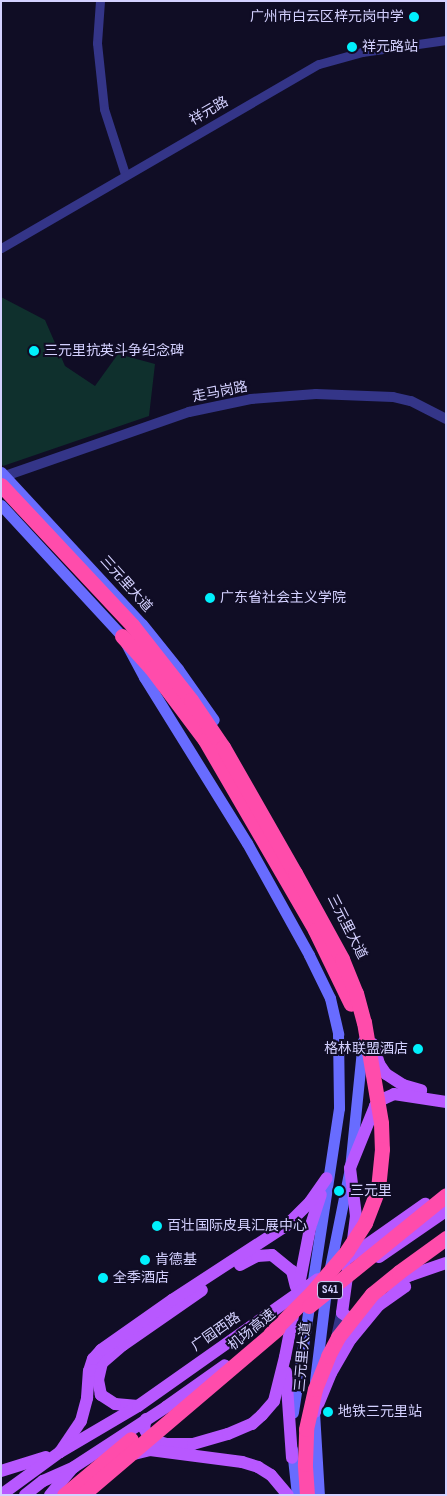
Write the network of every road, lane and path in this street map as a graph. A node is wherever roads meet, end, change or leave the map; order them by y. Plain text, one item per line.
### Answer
1 (100, 1) edge
2 (446, 40) edge
3 (126, 174) junction
4 (1, 248) edge
5 (446, 419) edge
6 (2, 478) edge
7 (1, 505) edge
8 (122, 636) junction
9 (365, 1007) junction
10 (376, 1094) junction
11 (446, 1095) edge
12 (446, 1102) edge
13 (350, 1168) junction
14 (327, 1178) junction
15 (444, 1193) edge
16 (446, 1211) edge
17 (446, 1238) edge
18 (446, 1263) edge
19 (446, 1271) edge
20 (296, 1297) junction
21 (341, 1308) junction
22 (270, 1334) junction
23 (285, 1356) junction
24 (213, 1383) junction
25 (138, 1406) junction
26 (314, 1414) junction
27 (146, 1419) junction
28 (60, 1452) junction
29 (292, 1458) junction
30 (74, 1467) junction
31 (1, 1471) edge
32 (2, 1495) edge
33 (24, 1495) edge
34 (50, 1495) edge
35 (64, 1495) edge
36 (80, 1495) edge
37 (288, 1495) edge
38 (296, 1495) edge
39 (307, 1495) edge
40 (319, 1495) edge

1 - 3 street
2 - 3 street, 祥元路
3 - 4 street, 祥元路
5 - 6 street, 走马岗路
6 - 9 main road, 三元里大道
6 - 10 highway, bridge
7 - 8 main road, 三元里大道
8 - 10 highway, bridge
8 - 14 main road, 三元里大道
9 - 11 main road
9 - 13 main road, 三元里大道
10 - 22 highway, bridge
12 - 13 main road
13 - 21 main road
13 - 26 main road, 三元里大道
14 - 20 main road
14 - 28 main road
14 - 29 main road, 三元里大道
15 - 22 highway, 机场高速 / S41, bridge
15 - 25 main road, 广园西路, bridge
16 - 27 main road, bridge
17 - 39 highway, bridge
18 - 21 main road
19 - 26 main road
20 - 23 main road
20 - 25 main road
21 - 26 street
22 - 24 highway, 机场高速 / S41, bridge
23 - 27 main road
23 - 29 main road
24 - 35 highway, bridge
24 - 36 highway, 机场高速 / S41, bridge
25 - 28 main road, 广园西路
26 - 40 main road, 三元里大道
27 - 30 main road
28 - 31 main road
28 - 32 main road, 广园西路
29 - 38 main road, 三元里大道
30 - 33 main road
30 - 34 main road
36 - 37 main road

